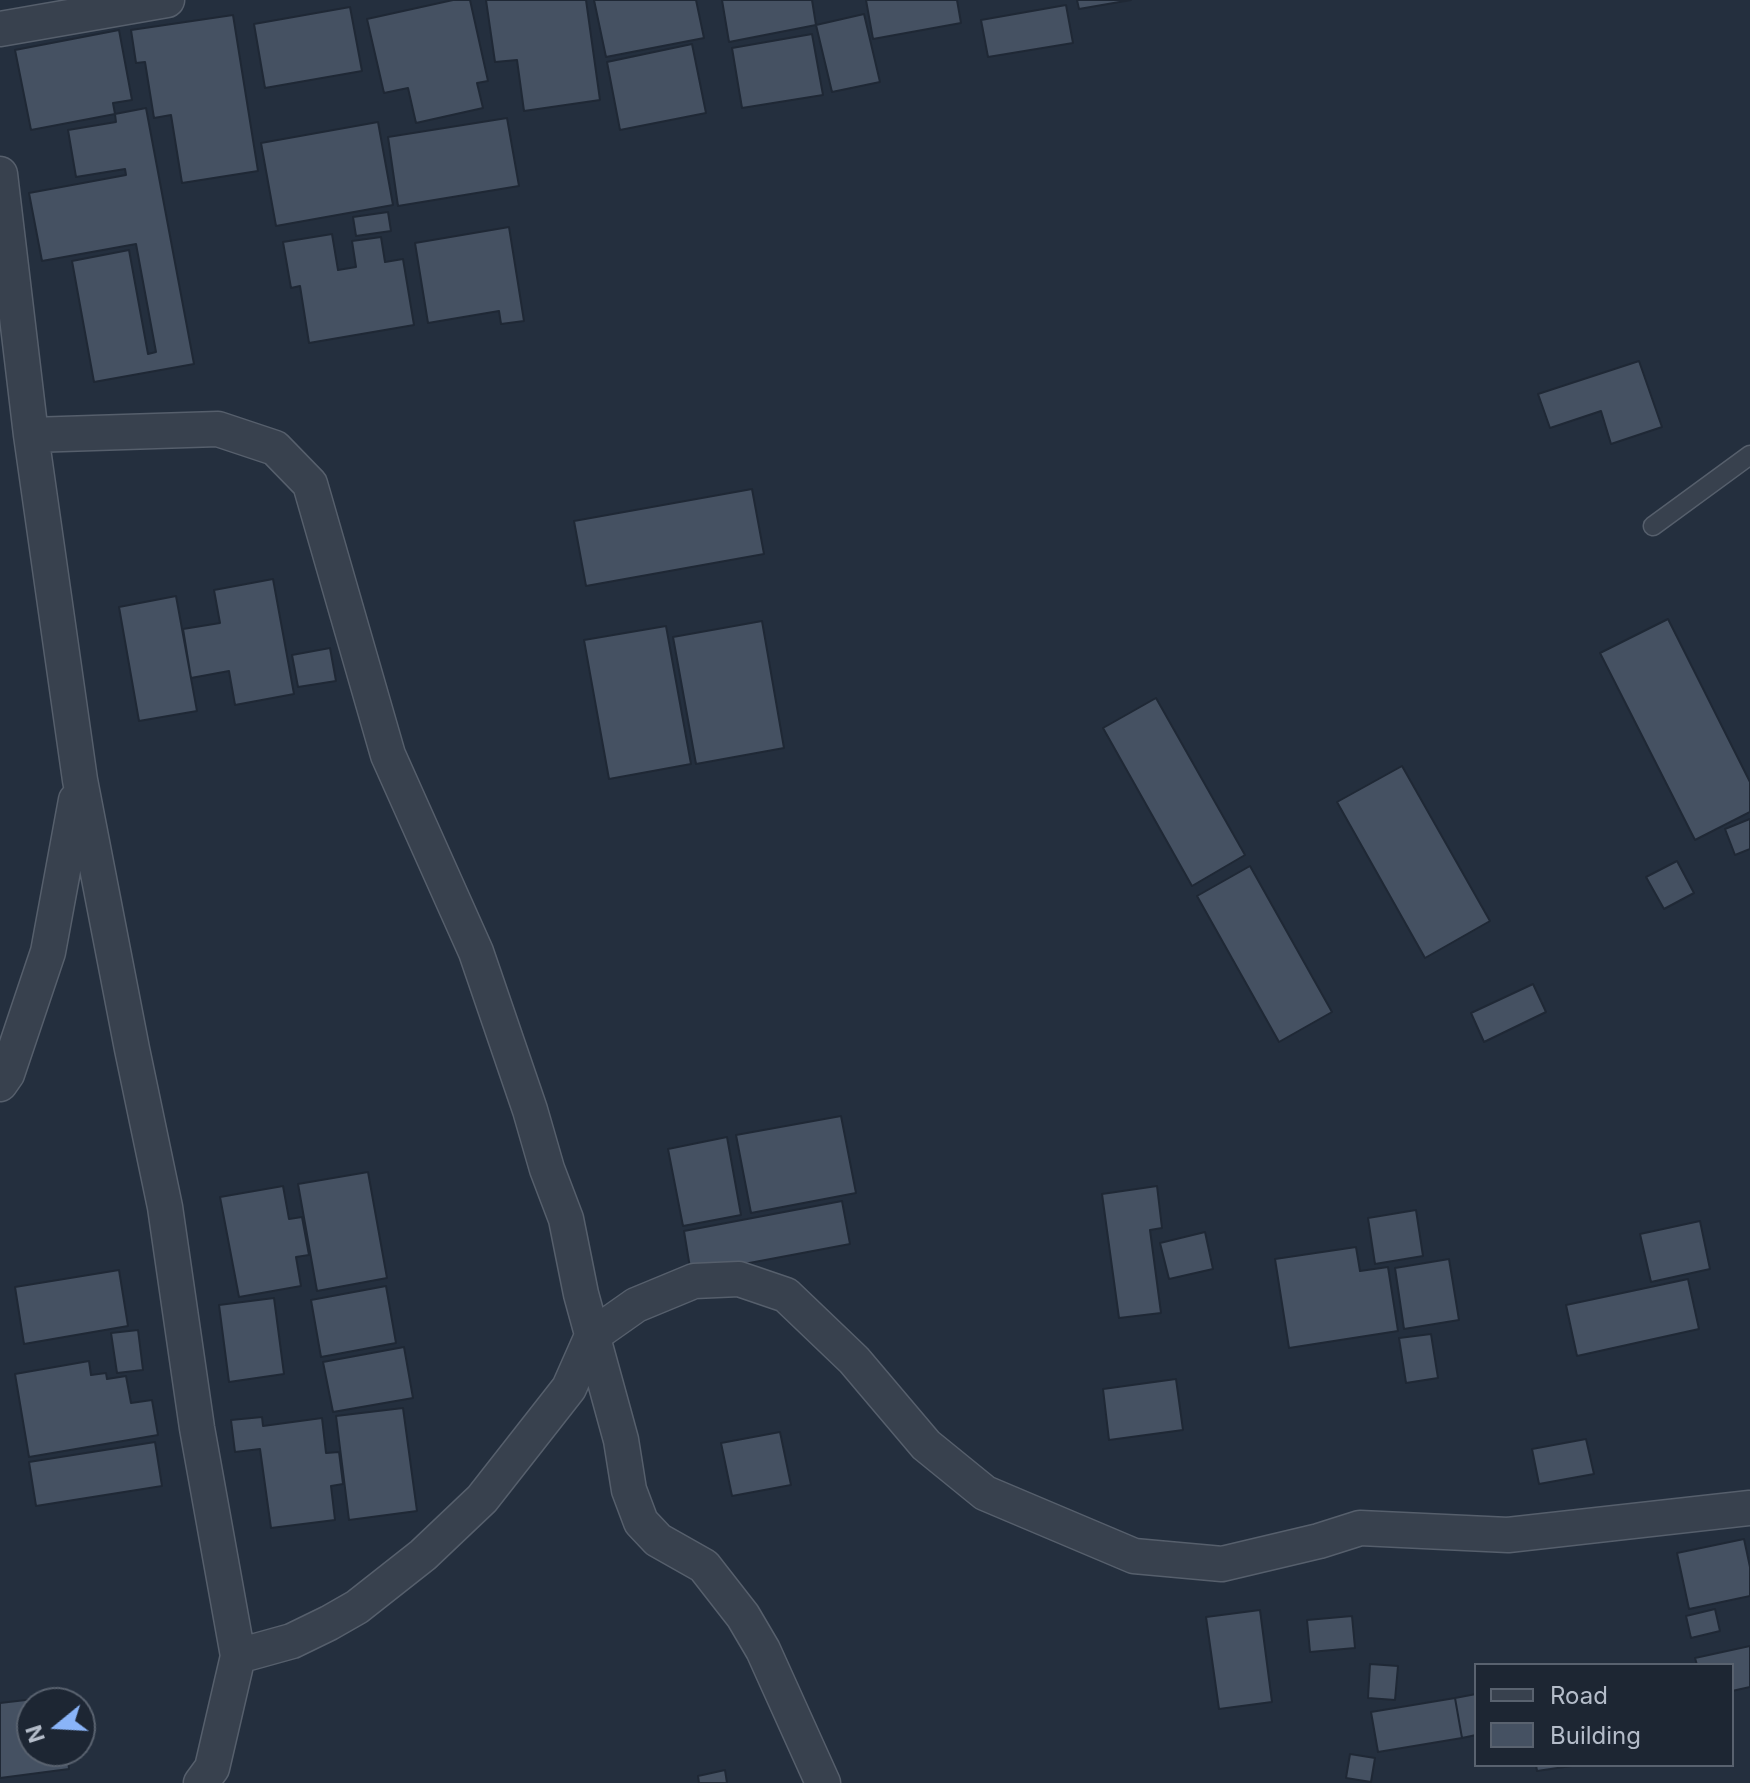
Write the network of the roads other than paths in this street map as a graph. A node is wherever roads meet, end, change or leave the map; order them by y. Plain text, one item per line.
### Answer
1 (167, 0) edge
2 (0, 29) edge
3 (0, 174) edge
4 (31, 435) junction
5 (1750, 455) edge
6 (1653, 526) dead end
7 (80, 780) junction
8 (0, 1084) edge
9 (592, 1336) junction
10 (1750, 1508) edge
11 (238, 1656) junction
12 (201, 1783) edge
13 (823, 1783) edge

1 - 2 street
3 - 4 street
4 - 7 street
4 - 9 street
5 - 6 lane
7 - 8 street
7 - 11 street
9 - 10 street
9 - 11 street
9 - 13 street
11 - 12 street

